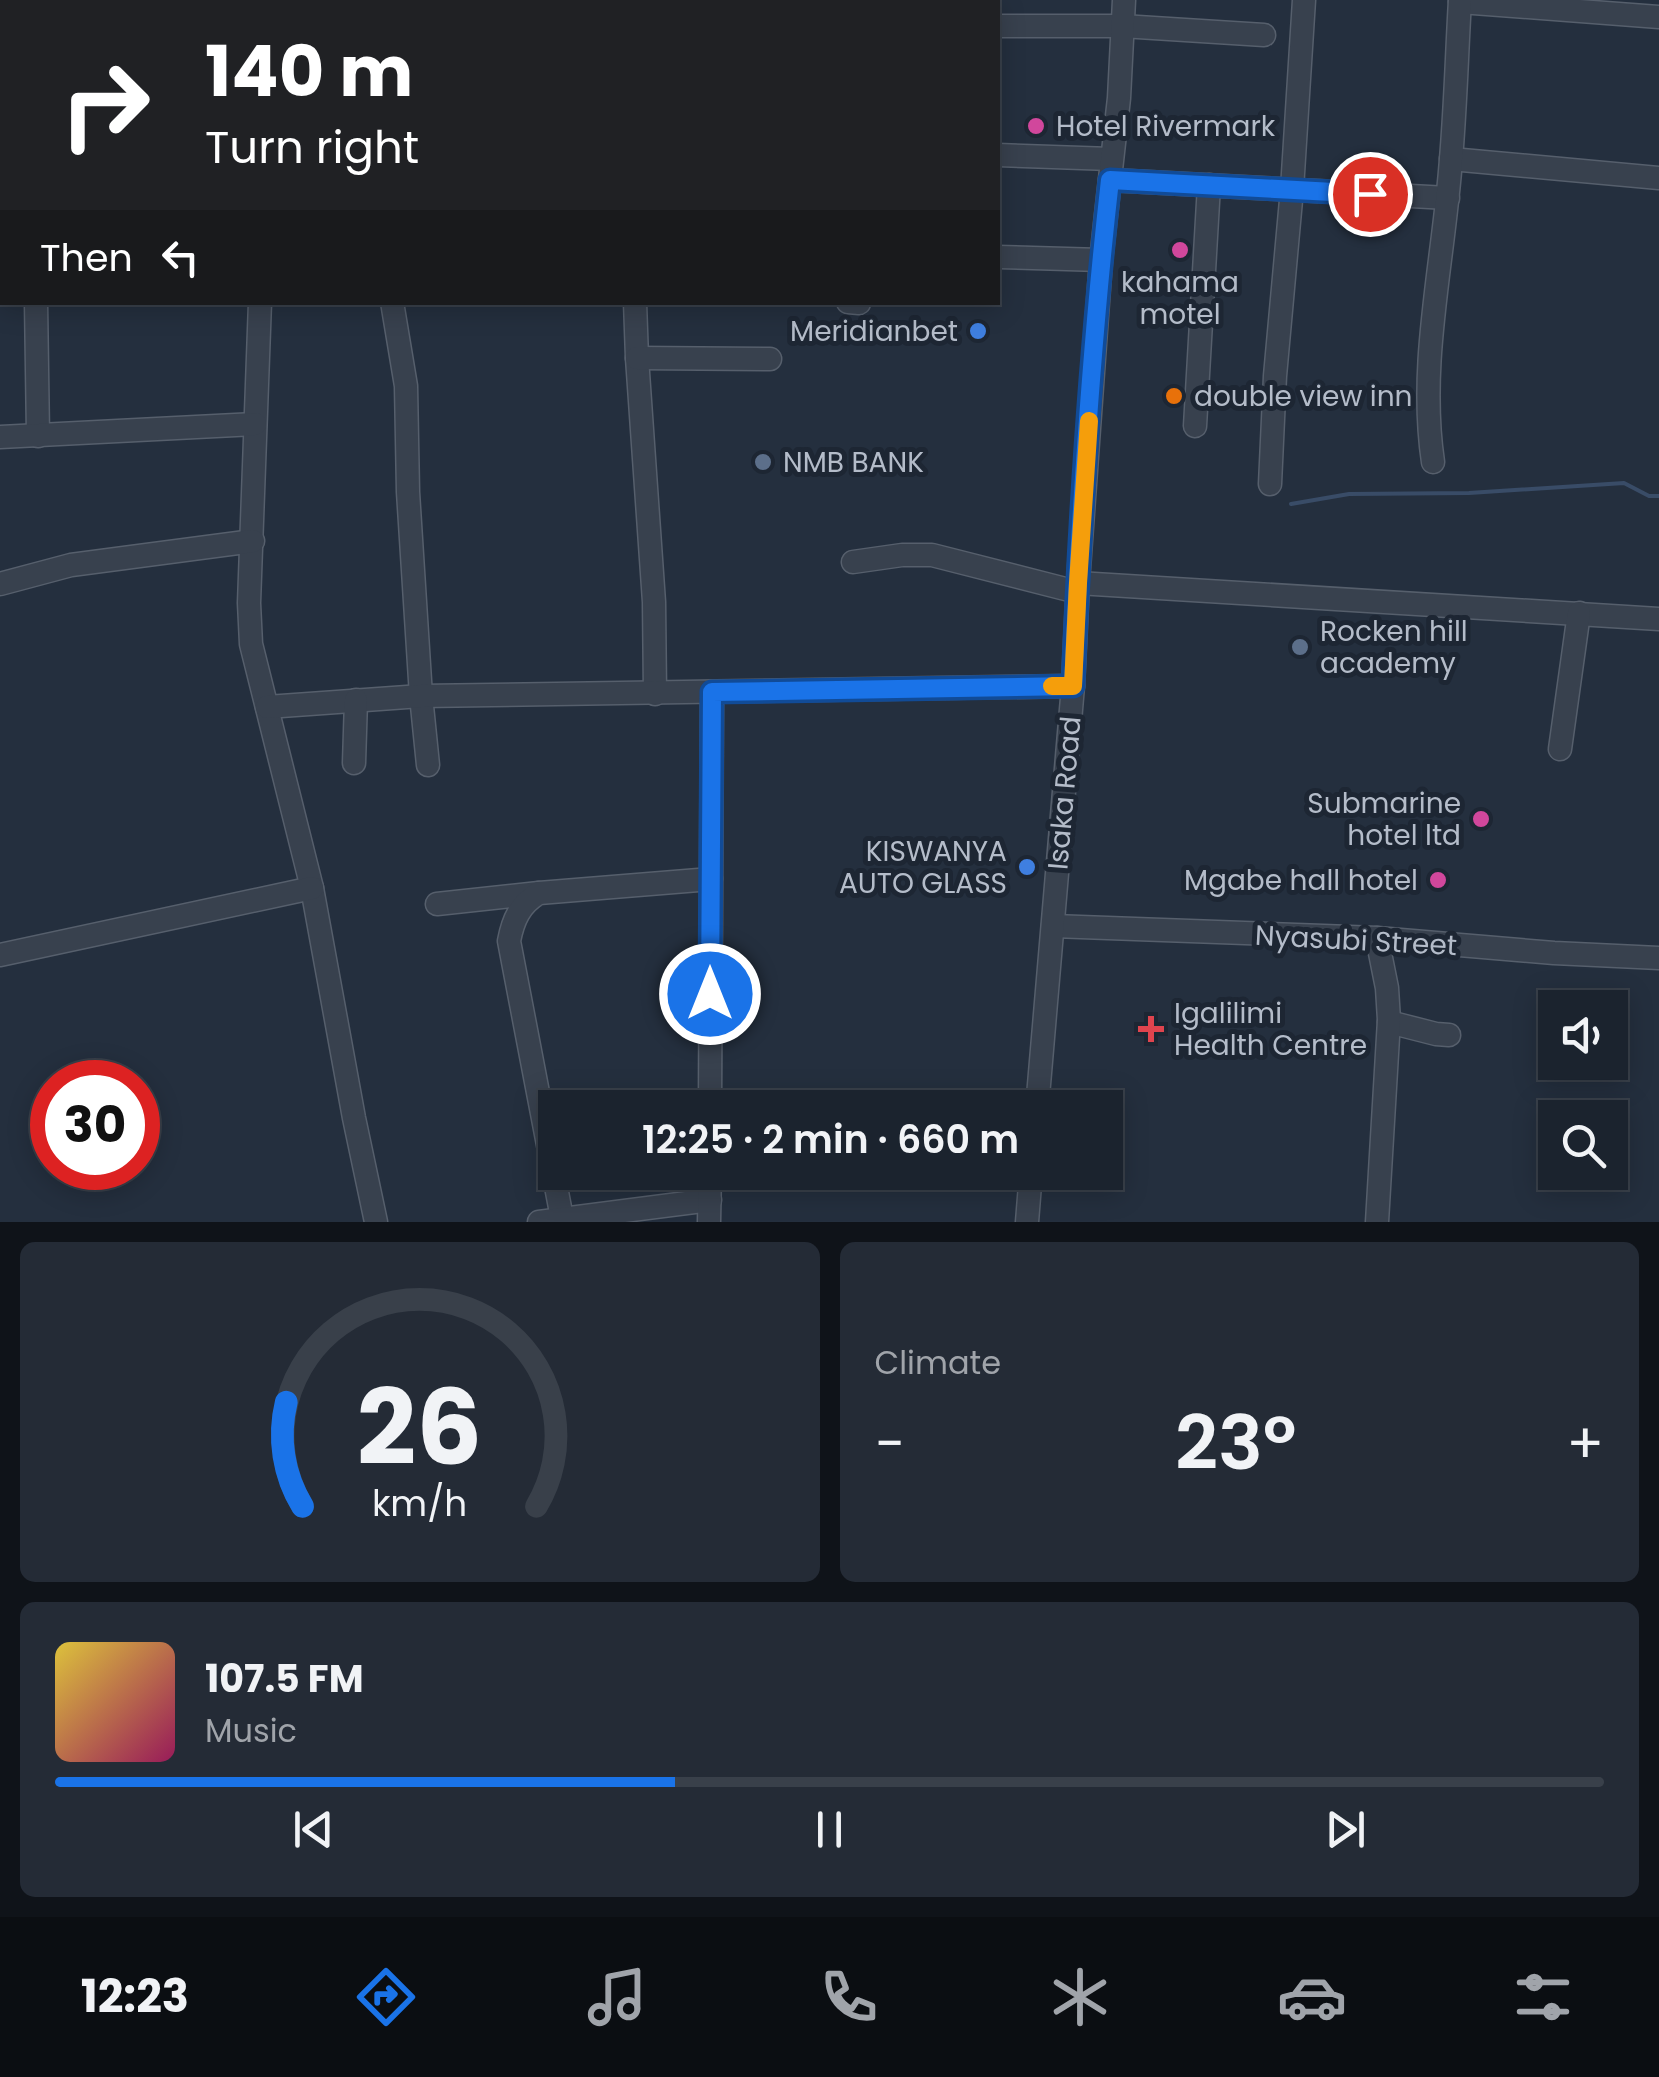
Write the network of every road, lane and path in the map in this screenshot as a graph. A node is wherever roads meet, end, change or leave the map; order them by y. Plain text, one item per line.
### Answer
1 (1124, 0) edge
2 (1304, 0) edge
3 (1460, 1) edge
4 (1659, 17) edge
5 (1000, 26) edge
6 (1122, 26) junction
7 (1264, 35) dead end
8 (1000, 155) edge
9 (1451, 159) junction
10 (1110, 169) junction
11 (1659, 178) edge
12 (1208, 184) junction
13 (1292, 190) junction
14 (1448, 198) junction
15 (1000, 257) edge
16 (1101, 260) junction
17 (36, 305) edge
18 (260, 305) edge
19 (392, 305) edge
20 (635, 305) edge
21 (637, 358) junction
22 (770, 360) dead end
23 (256, 424) junction
24 (1194, 426) dead end
25 (0, 436) edge
26 (38, 436) junction
27 (1433, 462) dead end
28 (1270, 484) dead end
29 (253, 541) junction
30 (854, 562) dead end
31 (0, 584) edge
32 (1077, 588) junction
33 (1579, 613) junction
34 (1659, 618) edge
35 (1073, 686) junction
36 (712, 692) junction
37 (655, 694) junction
38 (422, 696) junction
39 (356, 700) junction
40 (267, 707) junction
41 (1560, 749) dead end
42 (354, 763) dead end
43 (428, 765) dead end
44 (711, 879) junction
45 (312, 888) junction
46 (540, 893) junction
47 (437, 904) dead end
48 (1053, 926) junction
49 (1378, 938) junction
50 (0, 956) edge
51 (1659, 958) edge
52 (1388, 1022) junction
53 (1449, 1035) dead end
54 (710, 1090) edge
55 (1039, 1090) edge
56 (1030, 1190) edge
57 (709, 1211) edge
58 (550, 1220) edge
59 (376, 1222) edge
60 (1027, 1222) edge
61 (1378, 1222) edge

1 - 6 street, Isaka Road
2 - 13 street
3 - 4 street
3 - 9 street
5 - 6 street
6 - 7 street
6 - 10 street, Isaka Road
8 - 10 street
9 - 11 street
9 - 14 street
10 - 12 street
10 - 16 street, Isaka Road
12 - 13 street
12 - 24 street
13 - 14 street
13 - 28 street
14 - 27 street
15 - 16 street
16 - 32 street, Isaka Road
17 - 26 street
18 - 23 street
19 - 38 street
20 - 21 street
21 - 22 street
21 - 37 street
23 - 26 street
23 - 29 street
25 - 26 street
29 - 31 street
29 - 40 street
30 - 32 street
32 - 33 street
32 - 35 street, Isaka Road
33 - 34 street
33 - 41 street
35 - 36 street
35 - 48 street, Isaka Road
36 - 37 street
36 - 44 street
37 - 38 street
38 - 39 street
38 - 43 street
39 - 40 street
39 - 42 street
40 - 45 street
44 - 46 street
44 - 54 street
45 - 50 street
45 - 59 street
46 - 47 street
46 - 58 street
48 - 49 street, Nyasubi Street
48 - 55 street, Isaka Road
49 - 51 street, Nyasubi Street
49 - 52 street
52 - 53 street
52 - 61 street
56 - 60 street
57 - 58 street

